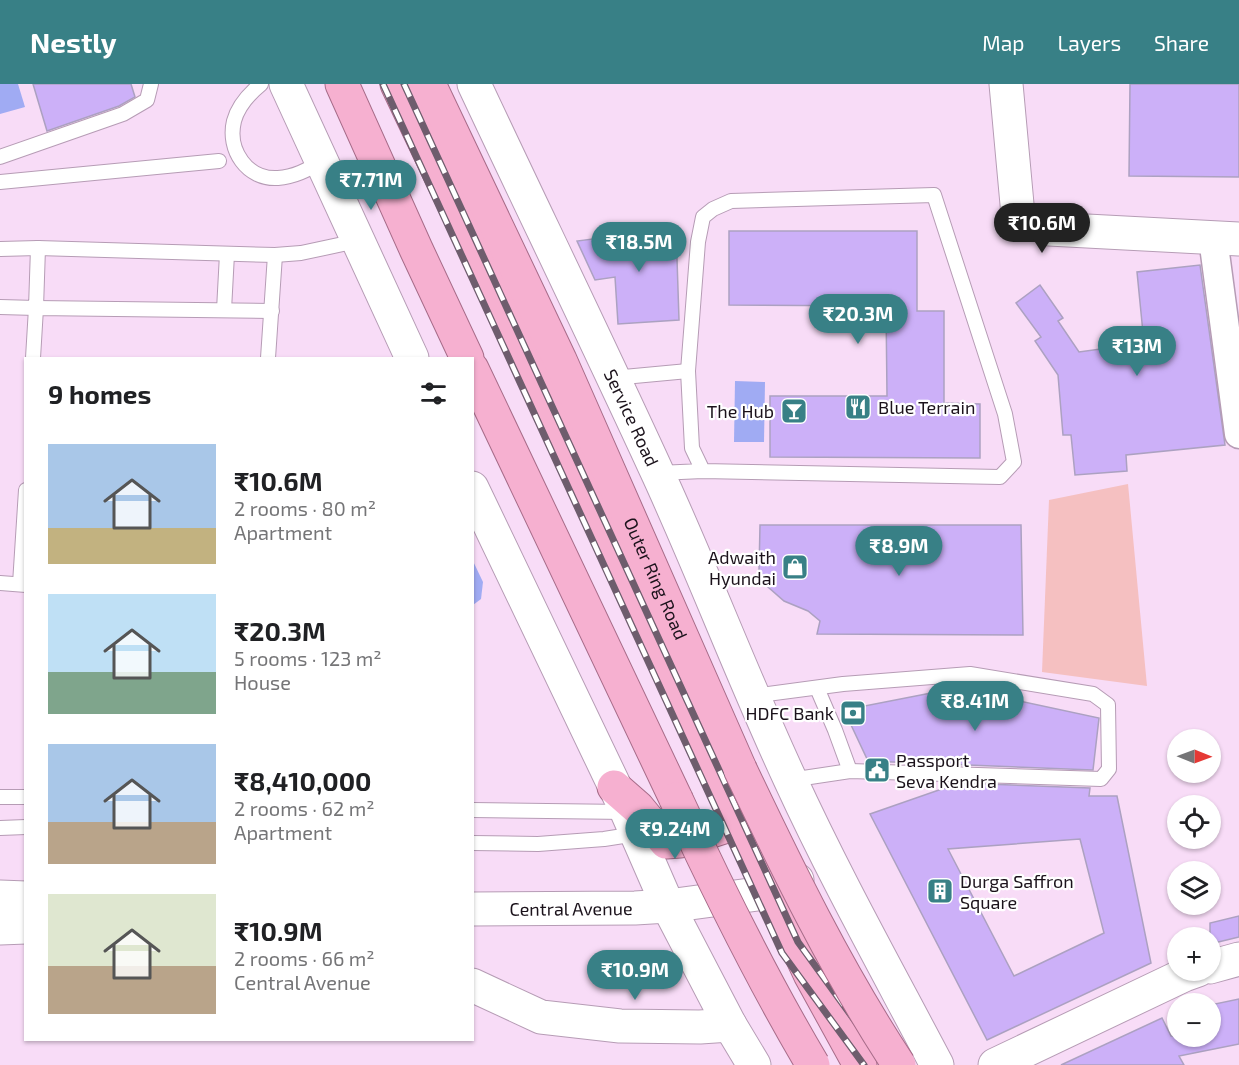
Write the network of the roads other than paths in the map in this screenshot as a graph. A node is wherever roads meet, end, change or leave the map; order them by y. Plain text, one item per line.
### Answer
1 (151, 84) edge
2 (261, 84) edge
3 (286, 84) edge
4 (342, 84) edge
5 (397, 84) edge
6 (429, 84) edge
7 (474, 84) edge
8 (1006, 84) edge
9 (236, 153) junction
10 (0, 157) edge
11 (321, 162) junction
12 (0, 182) edge
13 (1226, 238) edge
14 (357, 241) junction
15 (38, 248) junction
16 (0, 249) edge
17 (227, 254) junction
18 (275, 255) junction
19 (0, 307) edge
20 (36, 308) junction
21 (224, 310) junction
22 (272, 311) junction
23 (33, 357) edge
24 (268, 357) edge
25 (412, 357) edge
26 (467, 357) edge
27 (688, 371) junction
28 (474, 373) edge
29 (612, 378) junction
30 (1239, 434) edge
31 (703, 471) junction
32 (658, 473) junction
33 (474, 492) edge
34 (24, 553) edge
35 (0, 583) edge
36 (23, 584) edge
37 (817, 688) junction
38 (753, 696) junction
39 (784, 768) junction
40 (850, 771) junction
41 (24, 796) edge
42 (0, 797) edge
43 (474, 810) edge
44 (626, 811) junction
45 (739, 822) junction
46 (24, 827) edge
47 (0, 828) edge
48 (474, 843) edge
49 (830, 864) junction
50 (772, 892) junction
51 (0, 897) edge
52 (24, 898) edge
53 (668, 906) junction
54 (474, 909) edge
55 (24, 927) edge
56 (0, 928) edge
57 (1239, 959) edge
58 (1221, 964) edge
59 (1171, 981) edge
60 (474, 986) edge
61 (730, 1025) junction
62 (754, 1065) edge
63 (813, 1065) edge
64 (860, 1065) edge
65 (899, 1065) edge
66 (937, 1065) edge
67 (996, 1065) edge

1 - 10 lane
2 - 9 lane
3 - 11 street
4 - 26 highway
5 - 45 highway
6 - 65 highway, Outer Ring Road, bridge
7 - 29 street, Service Road
8 - 13 street
9 - 11 lane
9 - 12 lane
11 - 14 street
13 - 30 street
14 - 18 lane
14 - 25 street
15 - 16 lane
15 - 17 lane
15 - 20 lane
17 - 18 lane
17 - 21 lane
18 - 22 lane
19 - 20 lane
20 - 21 lane
20 - 23 lane
21 - 22 lane
22 - 24 lane
27 - 29 lane
27 - 31 lane
27 - 31 lane
28 - 63 highway, bridge
29 - 32 street, Service Road
31 - 32 lane
32 - 38 street, Service Road
33 - 44 street
34 - 36 lane
35 - 36 lane
37 - 38 lane
37 - 40 lane
37 - 40 lane
38 - 39 street, Service Road
39 - 40 lane
39 - 49 street, Service Road
41 - 42 lane
43 - 44 lane
44 - 45 highway
44 - 48 lane
44 - 53 street
45 - 50 highway
46 - 47 lane
49 - 50 street, Central Avenue
49 - 66 street, Service Road
50 - 53 street, Central Avenue
50 - 64 highway
51 - 52 street
53 - 54 street, Central Avenue
53 - 61 street
55 - 56 street
57 - 58 street
59 - 67 street
60 - 61 street
61 - 62 street

